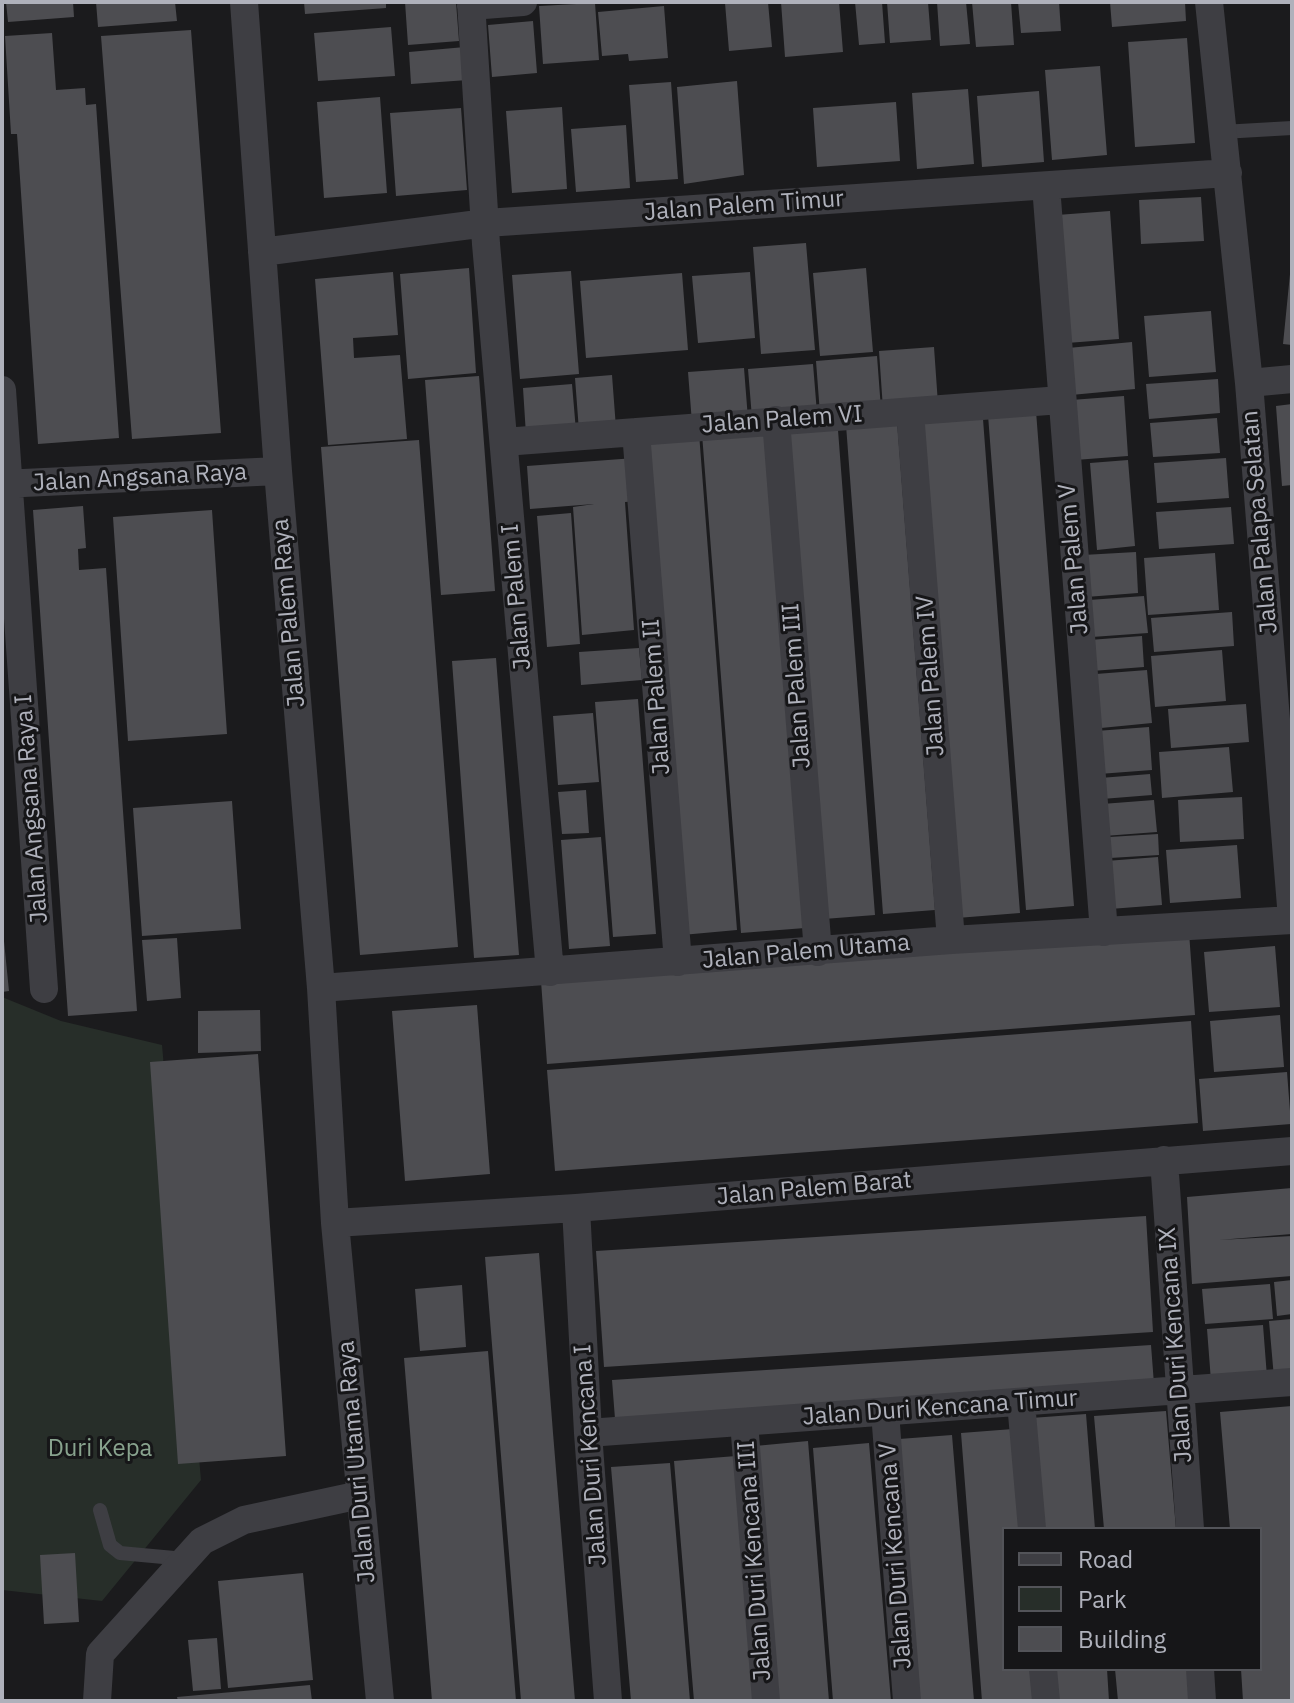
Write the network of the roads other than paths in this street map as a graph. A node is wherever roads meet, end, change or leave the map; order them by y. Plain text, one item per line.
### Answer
1 (244, 2) edge
2 (523, 2) edge
3 (1209, 2) edge
4 (471, 4) edge
5 (1292, 128) edge
6 (1222, 132) junction
7 (1228, 173) junction
8 (1046, 186) junction
9 (486, 223) junction
10 (262, 252) junction
11 (1292, 379) edge
12 (1249, 383) junction
13 (2, 390) edge
14 (1061, 400) junction
15 (910, 412) junction
16 (776, 420) junction
17 (636, 432) junction
18 (504, 442) junction
19 (278, 471) junction
20 (5, 484) edge
21 (1292, 920) edge
22 (1104, 932) junction
23 (951, 940) junction
24 (818, 952) junction
25 (678, 962) junction
26 (550, 972) junction
27 (321, 988) junction
28 (44, 989) dead end
29 (1292, 1151) edge
30 (1164, 1160) junction
31 (576, 1208) junction
32 (335, 1223) junction
33 (1292, 1382) edge
34 (1180, 1390) junction
35 (1021, 1402) junction
36 (885, 1412) junction
37 (744, 1422) junction
38 (588, 1433) junction
39 (360, 1495) junction
40 (100, 1510) dead end
41 (1032, 1527) edge
42 (1190, 1527) edge
43 (186, 1559) junction
44 (1043, 1671) edge
45 (1200, 1671) edge
46 (97, 1701) edge
47 (380, 1701) edge
48 (608, 1701) edge
49 (766, 1701) edge
50 (907, 1701) edge
51 (1046, 1701) edge
52 (1202, 1701) edge

1 - 10 street, Jalan Palem Raya
2 - 4 street
3 - 6 street, Jalan Palapa Selatan
4 - 9 street, Jalan Palem I
5 - 6 lane
6 - 7 street, Jalan Palapa Selatan
7 - 8 street, Jalan Palem Timur
7 - 12 street, Jalan Palapa Selatan
8 - 9 street, Jalan Palem Timur
8 - 14 street, Jalan Palem V
9 - 10 street, Jalan Palem Timur
9 - 18 street, Jalan Palem I
10 - 19 street, Jalan Palem Raya
11 - 12 street
12 - 21 street, Jalan Palapa Selatan
13 - 20 street, Jalan Angsana Raya I
14 - 15 street, Jalan Palem VI
14 - 22 street, Jalan Palem V
15 - 16 street, Jalan Palem VI
15 - 23 street, Jalan Palem IV
16 - 17 street, Jalan Palem VI
16 - 24 street, Jalan Palem III
17 - 18 street, Jalan Palem VI
17 - 25 street, Jalan Palem II
18 - 26 street, Jalan Palem I
19 - 20 street, Jalan Angsana Raya
19 - 27 street, Jalan Palem Raya
20 - 28 street, Jalan Angsana Raya I
21 - 22 street, Jalan Palem Utama
22 - 23 street, Jalan Palem Utama
23 - 24 street, Jalan Palem Utama
24 - 25 street, Jalan Palem Utama
25 - 26 street, Jalan Palem Utama
26 - 27 street, Jalan Palem Utama
27 - 32 street, Jalan Palem Raya
29 - 30 street, Jalan Palem Barat
30 - 31 street, Jalan Palem Barat
30 - 34 street, Jalan Duri Kencana IX
31 - 32 street, Jalan Palem Barat
31 - 38 street, Jalan Duri Kencana I
32 - 39 street, Jalan Duri Utama Raya
33 - 34 street, Jalan Duri Kencana Timur
34 - 35 street, Jalan Duri Kencana Timur
34 - 42 street, Jalan Duri Kencana IX
35 - 36 street, Jalan Duri Kencana Timur
35 - 41 street
36 - 37 street, Jalan Duri Kencana Timur
36 - 50 street, Jalan Duri Kencana V
37 - 38 street, Jalan Duri Kencana Timur
37 - 49 street, Jalan Duri Kencana III
38 - 48 street, Jalan Duri Kencana I
39 - 43 street
39 - 47 street, Jalan Duri Utama Raya
40 - 43 lane
43 - 46 street
44 - 51 street
45 - 52 street

